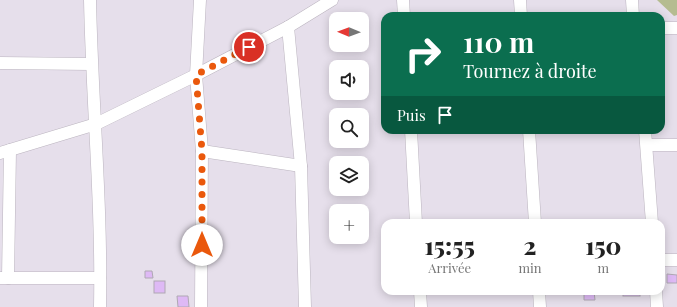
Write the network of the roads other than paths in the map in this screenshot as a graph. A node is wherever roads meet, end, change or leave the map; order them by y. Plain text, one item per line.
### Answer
1 (90, 0) edge
2 (200, 0) edge
3 (332, 0) edge
4 (403, 0) edge
5 (520, 0) edge
6 (632, 0) edge
7 (404, 12) edge
8 (521, 12) edge
9 (633, 12) edge
10 (288, 27) junction
11 (665, 28) edge
12 (677, 28) edge
13 (0, 63) edge
14 (92, 64) junction
15 (196, 75) junction
16 (96, 124) junction
17 (411, 134) edge
18 (529, 134) edge
19 (646, 134) edge
20 (647, 145) junction
21 (677, 145) edge
22 (5, 151) edge
23 (202, 151) junction
24 (301, 166) junction
25 (416, 219) edge
26 (535, 219) edge
27 (652, 219) edge
28 (665, 260) edge
29 (677, 260) edge
30 (4, 278) edge
31 (100, 278) junction
32 (420, 295) edge
33 (539, 295) edge
34 (656, 295) edge
35 (100, 307) edge
36 (201, 307) edge
37 (305, 307) edge
38 (421, 307) edge
39 (540, 307) edge
40 (656, 307) edge

1 - 14 street
2 - 15 street
3 - 10 street
4 - 7 street
5 - 8 street
6 - 9 street
10 - 15 street
10 - 24 street
11 - 12 street
13 - 14 street
14 - 16 street
15 - 16 street
15 - 23 street
16 - 22 street
16 - 31 street
17 - 25 street
18 - 26 street
19 - 20 street
20 - 21 street
20 - 27 street
22 - 30 street
23 - 24 street
23 - 36 street
24 - 37 street
28 - 29 street
30 - 31 street
31 - 35 street
32 - 38 street
33 - 39 street
34 - 40 street

